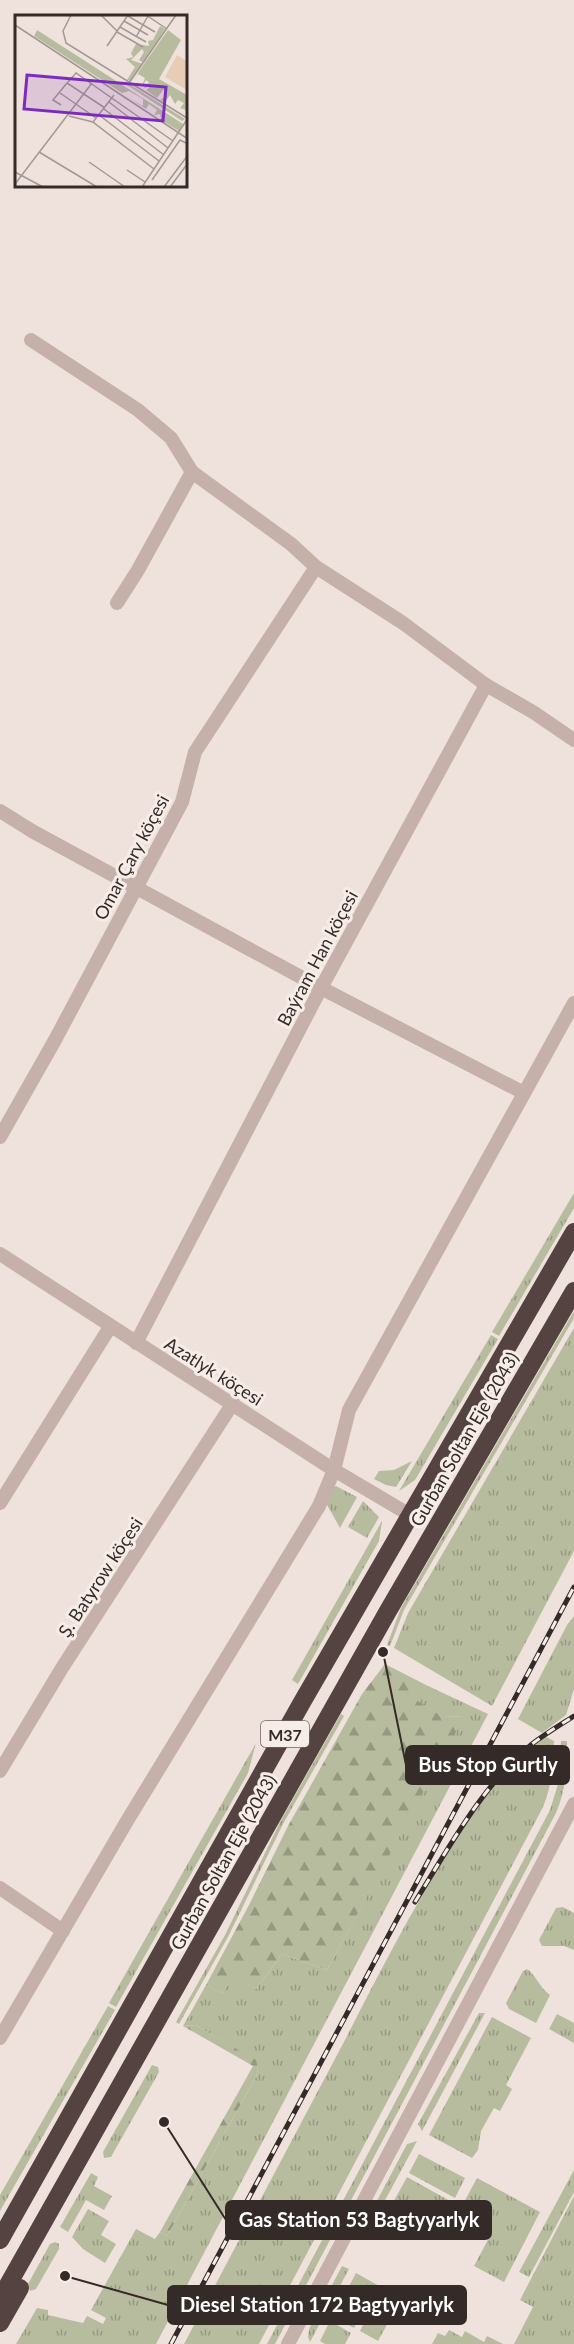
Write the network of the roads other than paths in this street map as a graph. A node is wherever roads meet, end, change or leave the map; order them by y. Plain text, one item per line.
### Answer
1 (32, 340) dead end
2 (192, 472) junction
3 (316, 567) junction
4 (117, 603) dead end
5 (486, 685) junction
6 (574, 740) edge
7 (0, 811) edge
8 (135, 888) junction
9 (321, 988) junction
10 (574, 1003) edge
11 (524, 1093) junction
12 (0, 1137) edge
13 (574, 1232) edge
14 (0, 1254) edge
15 (574, 1291) edge
16 (110, 1327) junction
17 (136, 1343) junction
18 (233, 1403) junction
19 (334, 1470) junction
20 (0, 1503) edge
21 (410, 1515) junction
22 (0, 1772) edge
23 (574, 1804) edge
24 (0, 1888) edge
25 (63, 1932) junction
26 (0, 2037) edge
27 (0, 2240) edge
28 (7, 2299) edge
29 (0, 2318) edge
30 (0, 2323) edge
31 (288, 2344) edge

1 - 2 street
2 - 3 street
2 - 4 street
3 - 5 street
3 - 8 street, Omar Çary köçesi
5 - 6 street
5 - 9 street, Baýram Han köçesi
7 - 8 street
8 - 9 street
8 - 12 street, Omar Çary köçesi
9 - 11 street
9 - 17 street, Baýram Han köçesi
10 - 11 street
11 - 19 street
13 - 21 highway, Gurban Soltan Eje (2043) / M37
14 - 16 street, Azatlyk köçesi
15 - 28 highway, Gurban Soltan Eje (2043) / M37
16 - 17 street, Azatlyk köçesi
16 - 20 street
17 - 18 street, Azatlyk köçesi
18 - 19 street, Azatlyk köçesi
18 - 22 street, Ş. Batyrow köçesi
19 - 21 street, Azatlyk köçesi
19 - 25 street
21 - 27 highway, Gurban Soltan Eje (2043) / M37
23 - 31 street
24 - 25 street
25 - 26 street
28 - 29 highway
28 - 30 highway

